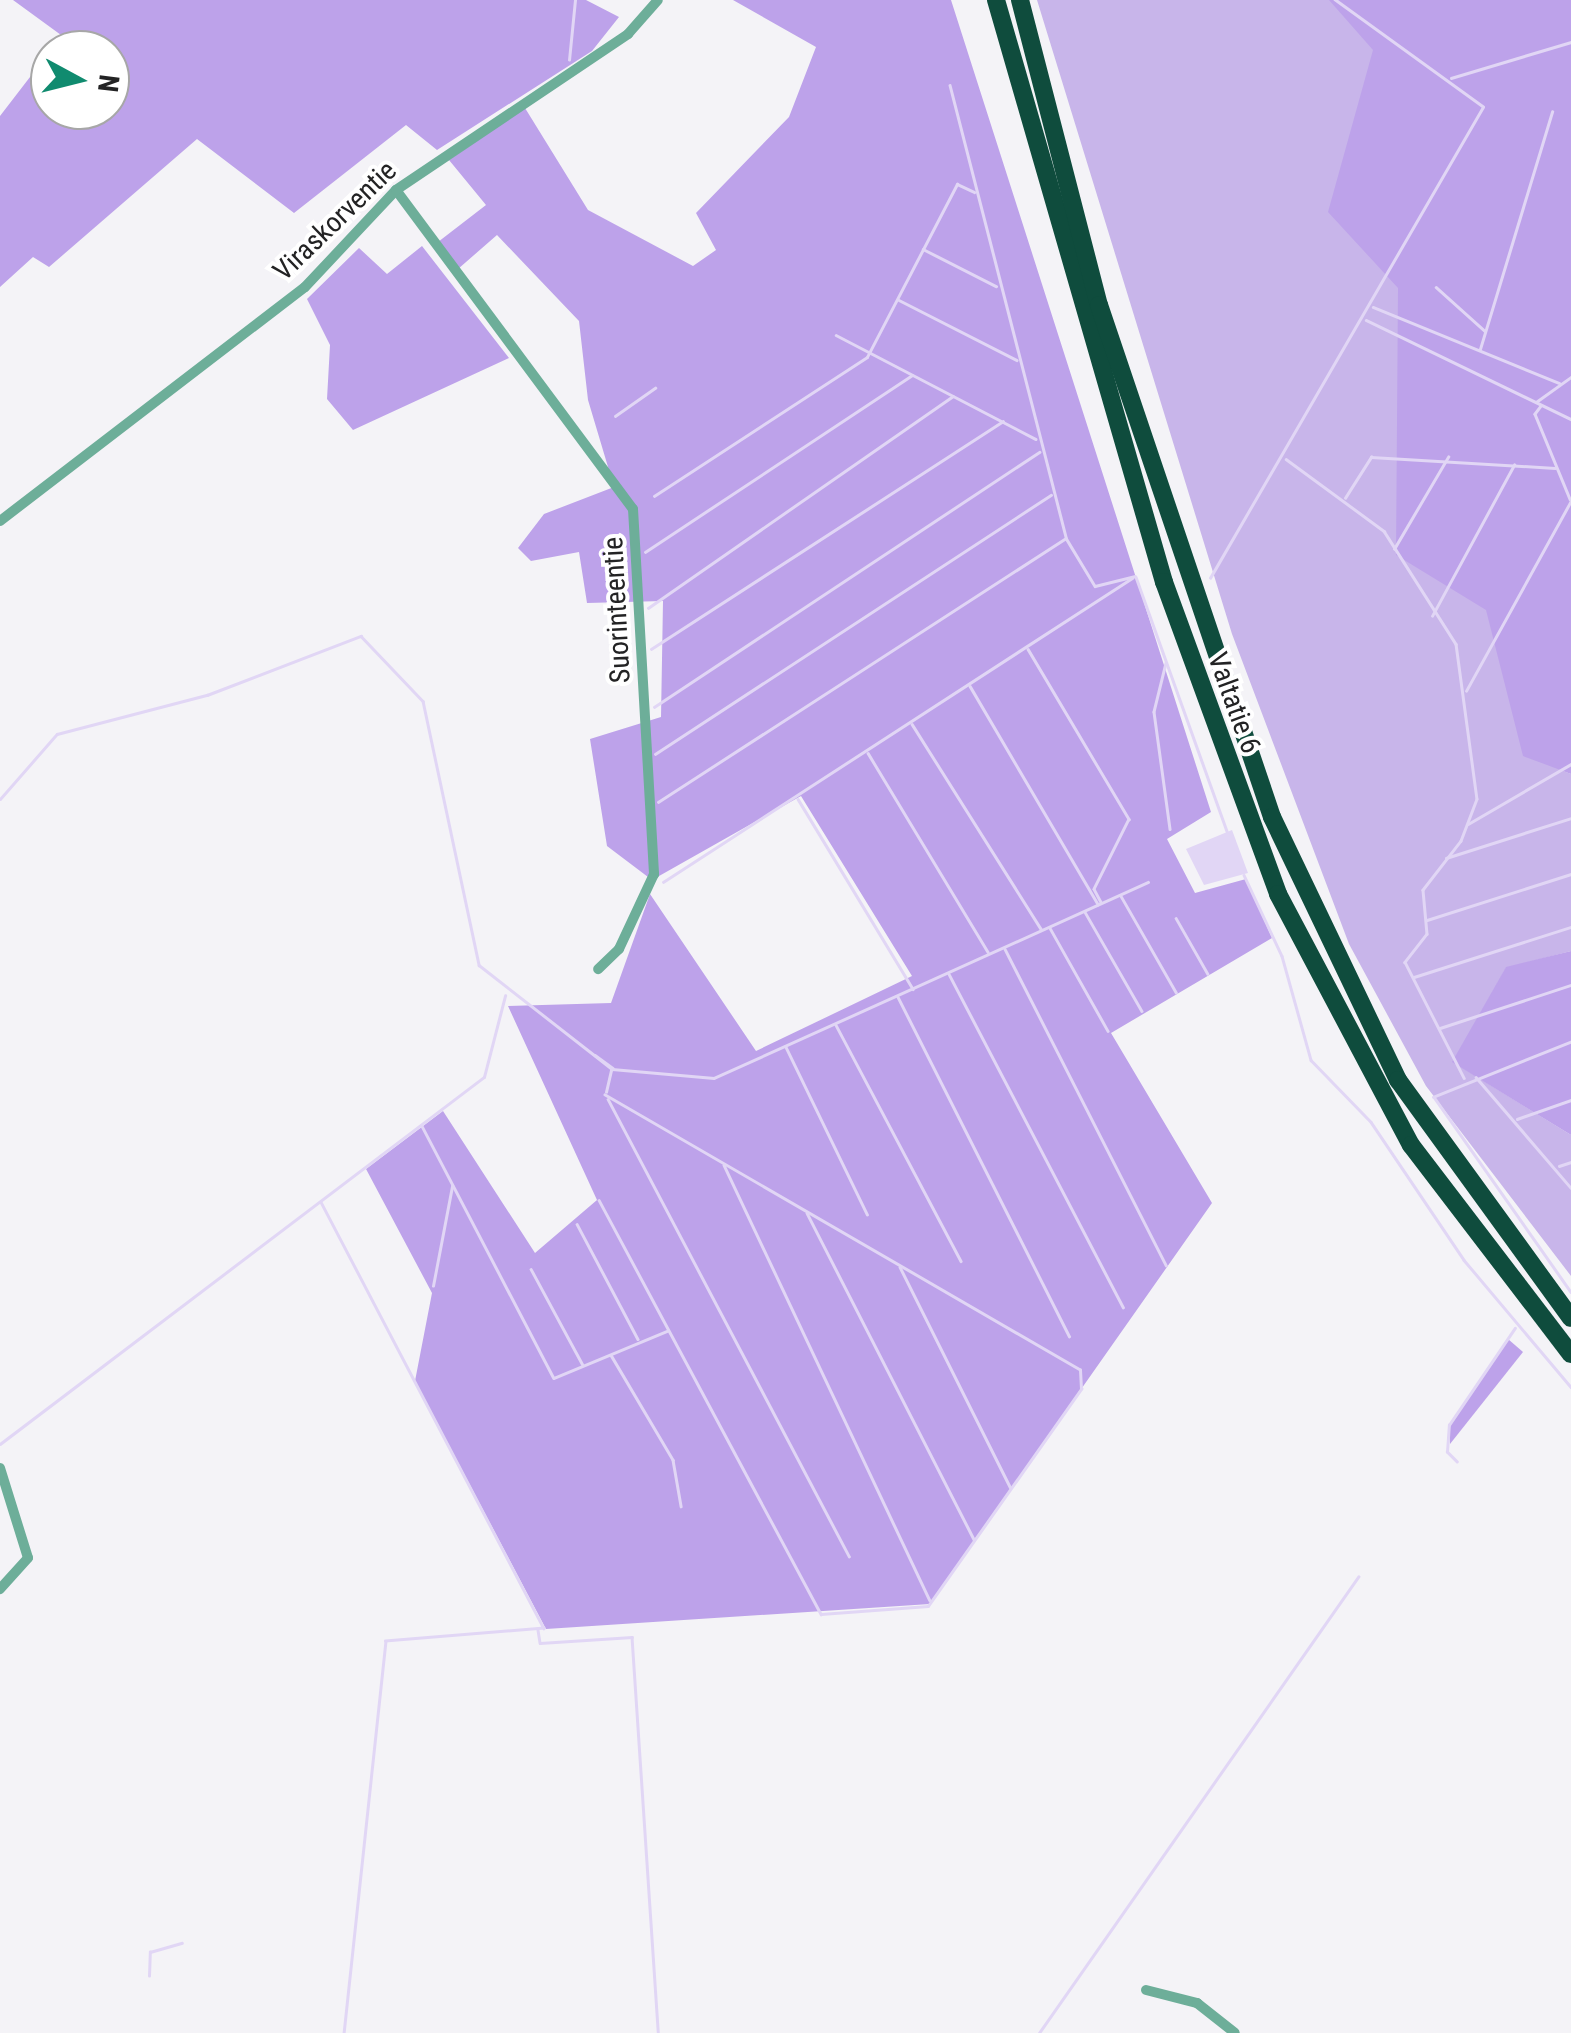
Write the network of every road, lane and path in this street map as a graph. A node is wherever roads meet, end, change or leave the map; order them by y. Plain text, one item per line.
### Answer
1 (658, 0) edge
2 (996, 0) edge
3 (1020, 0) edge
4 (396, 190) junction
5 (0, 521) edge
6 (598, 969) dead end
7 (1571, 1318) edge
8 (1571, 1354) edge
9 (0, 1468) edge
10 (0, 1589) edge
11 (1146, 1990) dead end
12 (1235, 2033) edge

1 - 4 street, Viraskorventie
2 - 8 highway, Valtatie 6
3 - 7 highway, Valtatie 6
4 - 5 street, Viraskorventie
4 - 6 street, Suorinteentie
9 - 10 street
11 - 12 street

